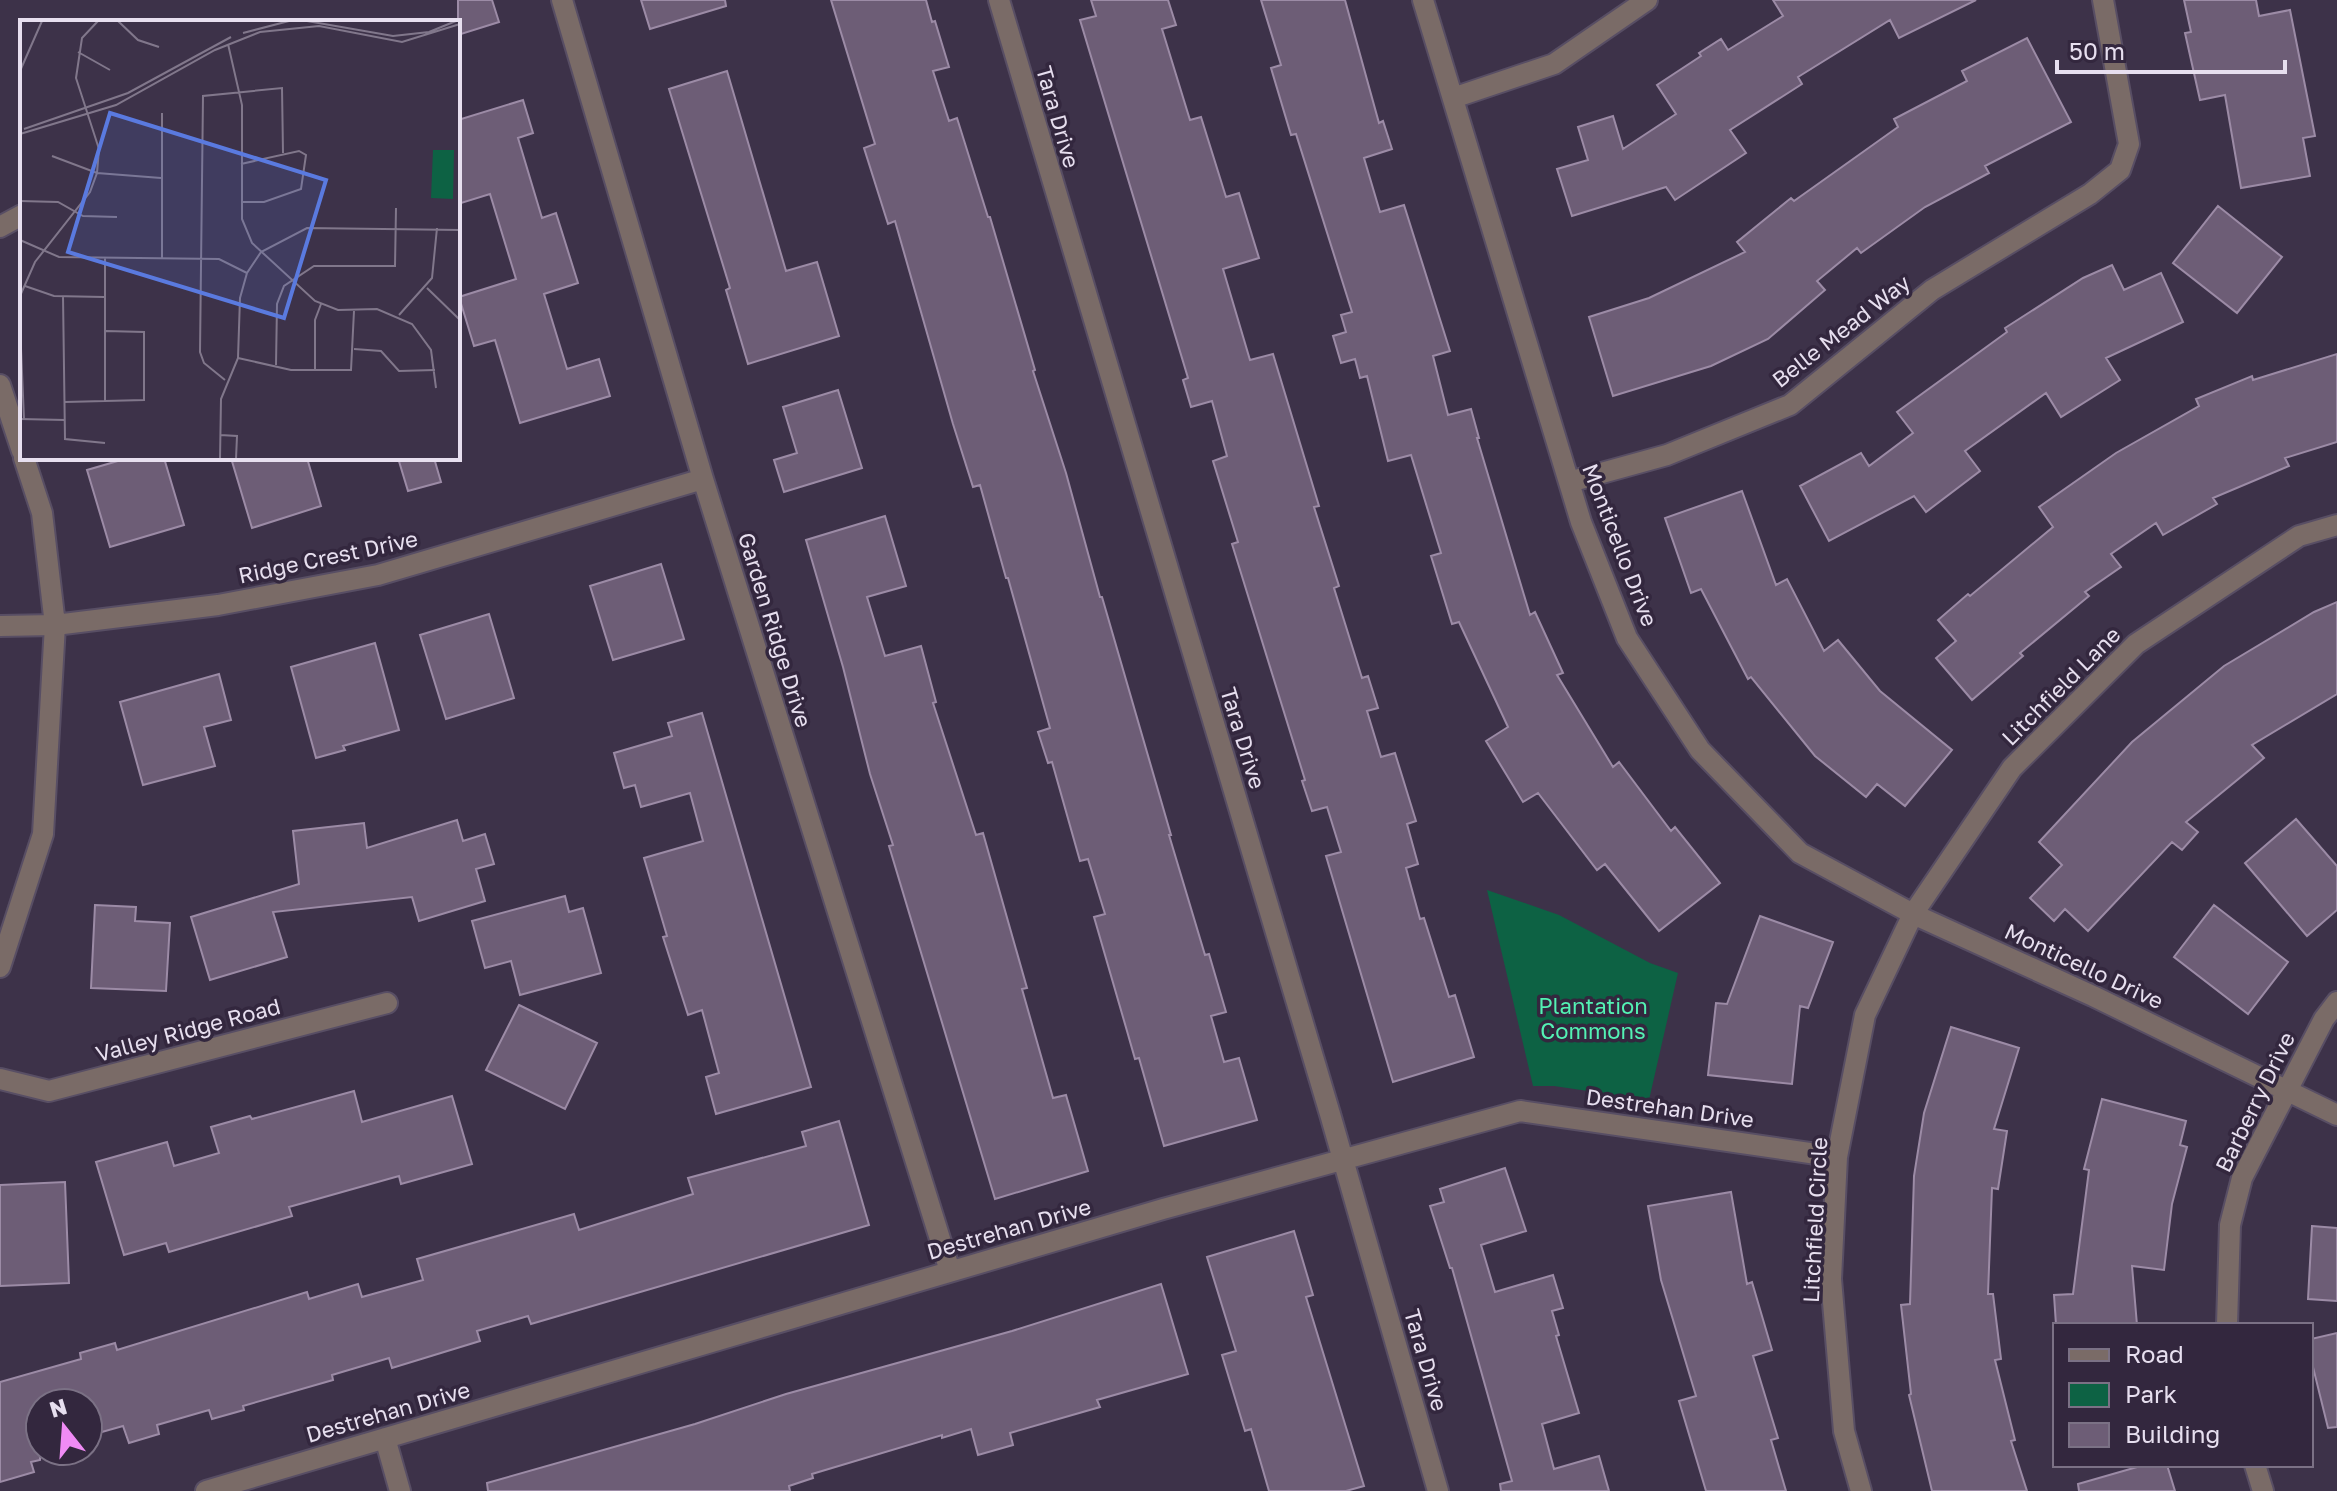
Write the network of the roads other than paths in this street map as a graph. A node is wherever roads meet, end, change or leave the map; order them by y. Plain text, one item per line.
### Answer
1 (562, 0) edge
2 (999, 0) edge
3 (1423, 0) edge
4 (1647, 0) edge
5 (2103, 0) edge
6 (1453, 98) junction
7 (20, 216) edge
8 (0, 227) edge
9 (0, 385) edge
10 (20, 445) edge
11 (25, 460) edge
12 (703, 479) junction
13 (1569, 482) junction
14 (2337, 525) edge
15 (55, 625) junction
16 (0, 626) edge
17 (1913, 914) junction
18 (0, 967) edge
19 (2337, 1002) edge
20 (387, 1003) dead end
21 (0, 1079) edge
22 (2286, 1090) junction
23 (2337, 1115) edge
24 (1837, 1157) junction
25 (1343, 1159) junction
26 (950, 1271) junction
27 (2227, 1323) edge
28 (385, 1438) junction
29 (2256, 1467) edge
30 (206, 1491) edge
31 (400, 1491) edge
32 (1438, 1491) edge
33 (1861, 1491) edge
34 (2263, 1491) edge

1 - 12 street, Garden Ridge Drive
2 - 25 street, Tara Drive
3 - 6 street, Monticello Drive
4 - 6 street
5 - 13 street, Belle Mead Way
6 - 13 street, Monticello Drive
7 - 8 street
9 - 10 street
11 - 15 street
12 - 15 street, Ridge Crest Drive
12 - 26 street, Garden Ridge Drive
13 - 17 street, Monticello Drive
14 - 17 street, Litchfield Lane
15 - 16 street, Ridge Crest Drive
15 - 18 street
17 - 22 street, Monticello Drive
17 - 24 street, Litchfield Circle
19 - 22 street, Barberry Drive
20 - 21 street, Valley Ridge Road
22 - 23 street, Monticello Drive
22 - 27 street, Barberry Drive
24 - 25 street, Destrehan Drive
24 - 33 street, Litchfield Circle
25 - 26 street, Destrehan Drive
25 - 32 street, Tara Drive
26 - 28 street, Destrehan Drive
28 - 30 street, Destrehan Drive
28 - 31 street
29 - 34 street

